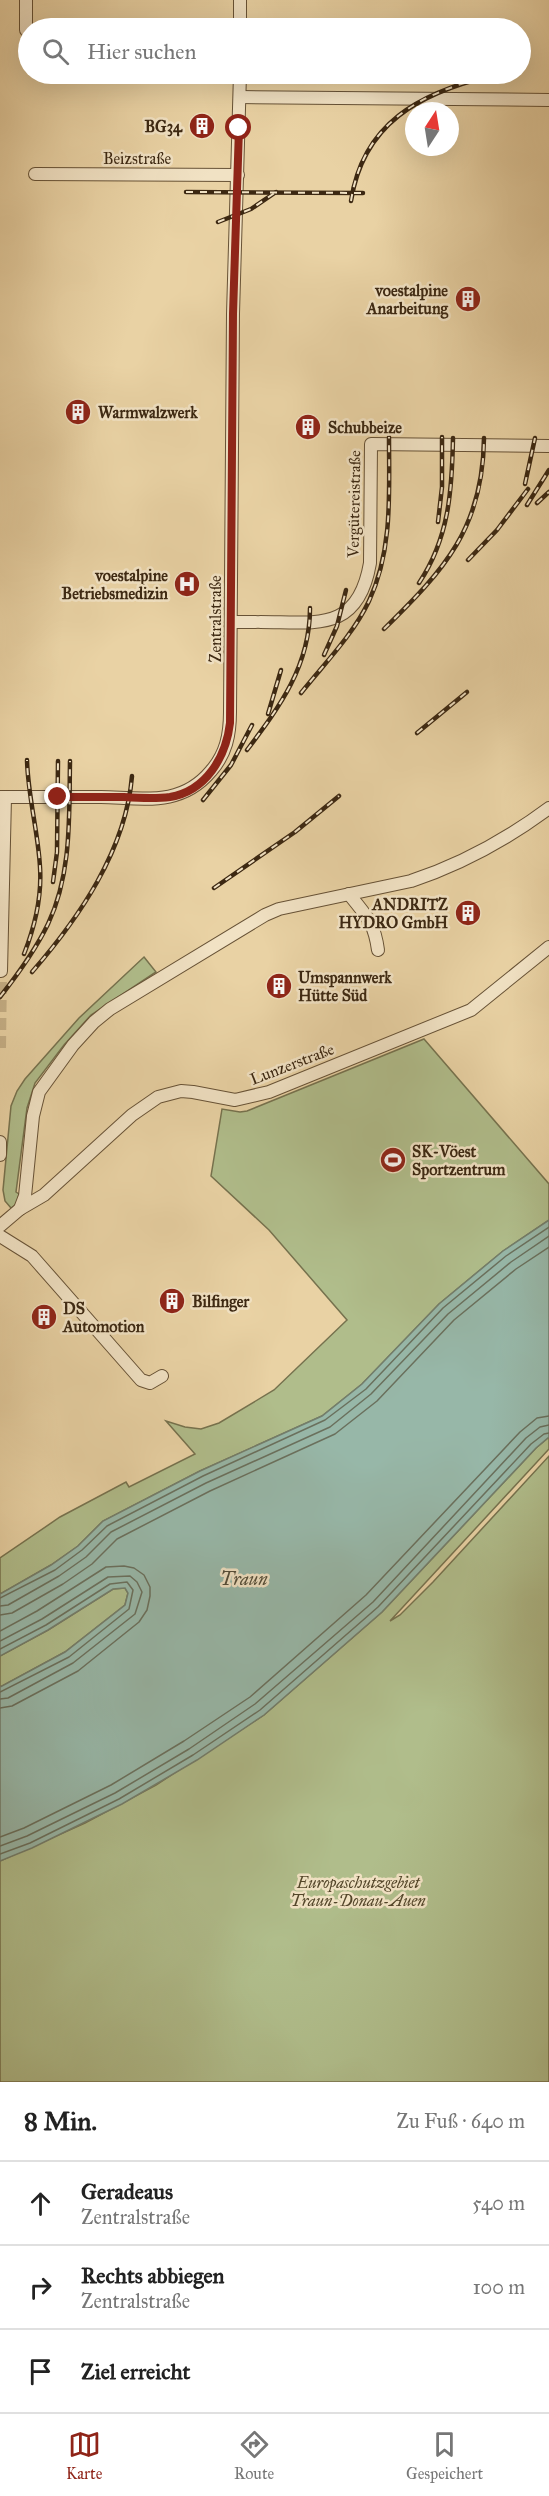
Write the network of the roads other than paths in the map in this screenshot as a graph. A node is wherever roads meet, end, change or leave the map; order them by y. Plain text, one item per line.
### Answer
1 (26, 0) edge
2 (240, 0) edge
3 (26, 18) edge
4 (240, 18) edge
5 (240, 84) edge
6 (240, 98) junction
7 (549, 100) edge
8 (35, 174) dead end
9 (238, 175) junction
10 (549, 446) edge
11 (231, 622) junction
12 (2, 797) edge
13 (549, 808) edge
14 (349, 894) junction
15 (549, 947) edge
16 (378, 950) dead end
17 (1, 971) edge
18 (0, 1142) edge
19 (0, 1155) edge
20 (6, 1217) edge
21 (2, 1241) edge
22 (162, 1376) dead end

1 - 3 street
2 - 4 street
5 - 6 street, Zentralstraße
6 - 7 street
6 - 9 street, Zentralstraße
8 - 9 street, Beizstraße
9 - 11 street, Zentralstraße
10 - 11 street, Vergütereistraße
11 - 12 street, Zentralstraße
12 - 17 street, Zentralstraße
13 - 14 street
14 - 16 street
14 - 20 street
15 - 20 street, Lunzerstraße
18 - 19 street
20 - 21 street
21 - 22 street

